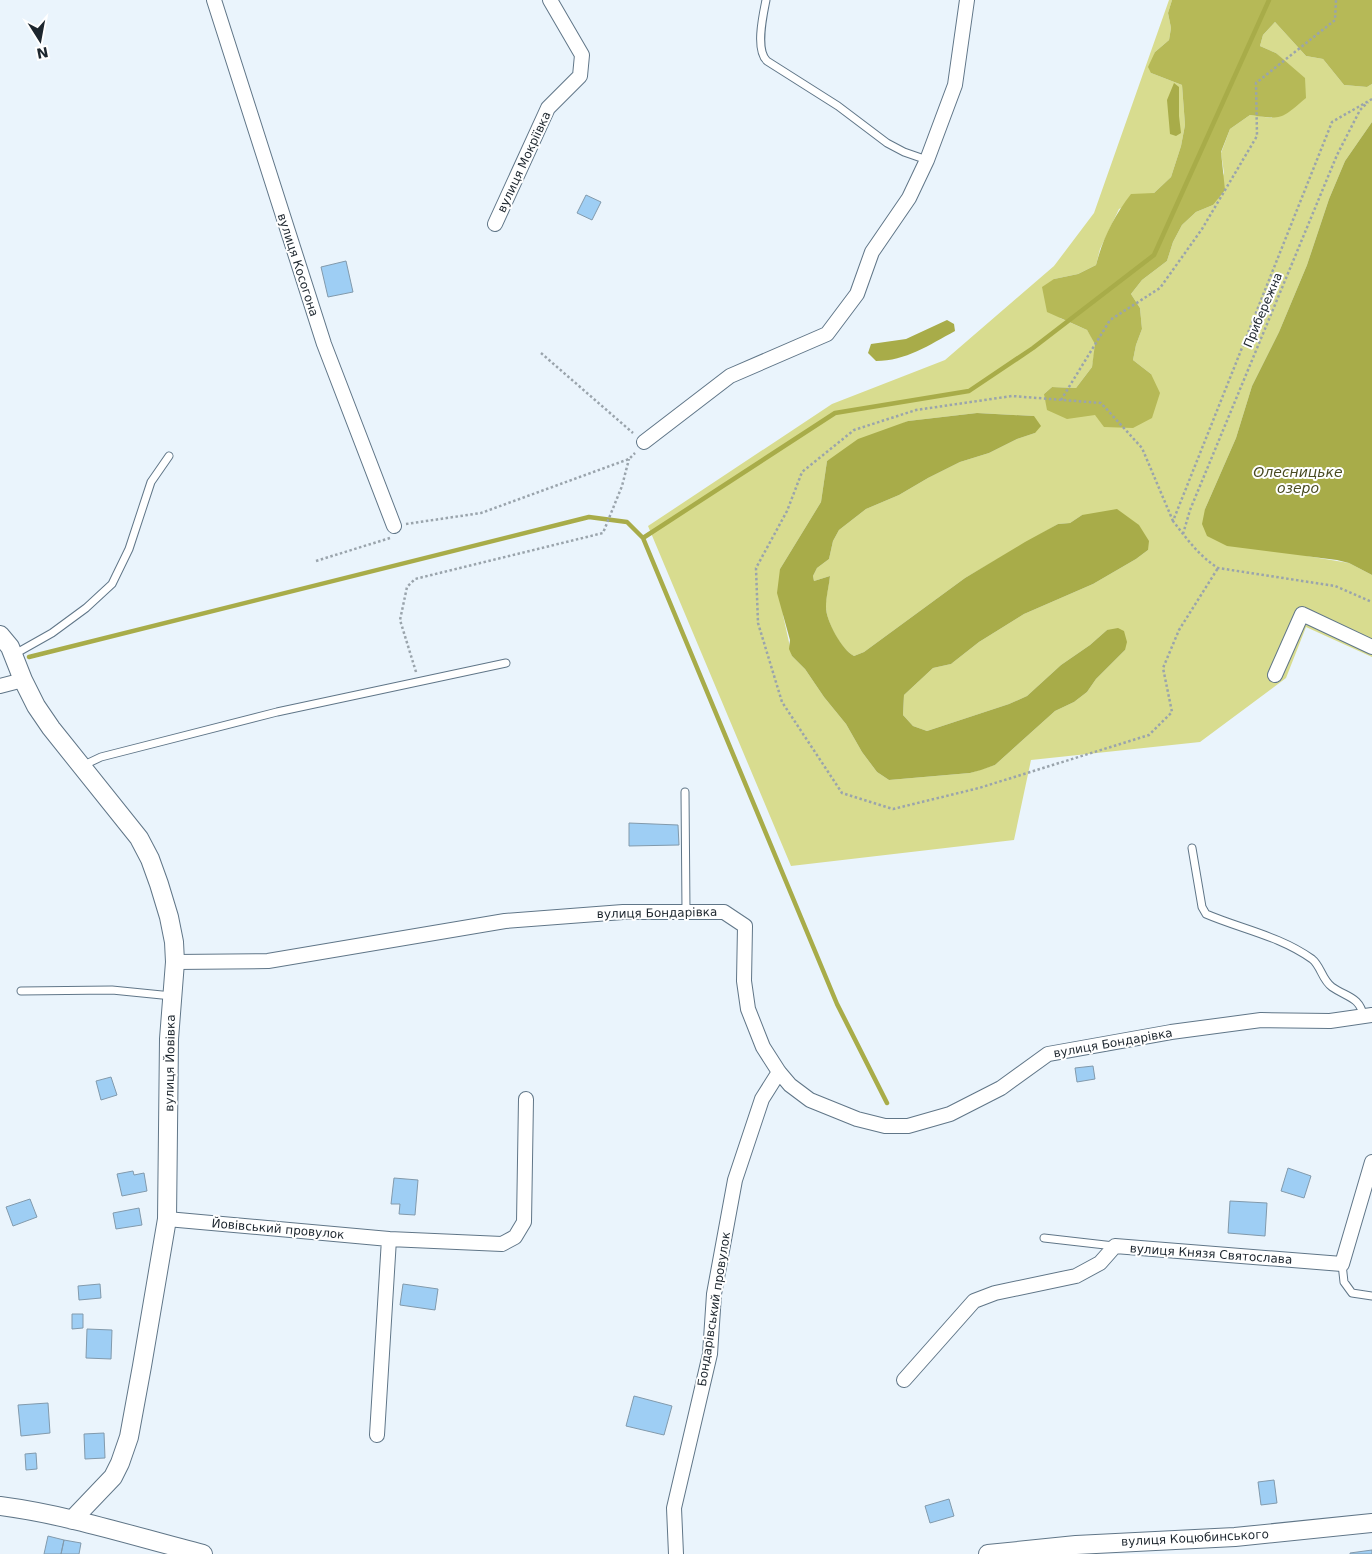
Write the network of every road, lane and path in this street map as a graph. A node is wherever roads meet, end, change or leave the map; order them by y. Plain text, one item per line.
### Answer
1 (214, 0) edge
2 (550, 0) edge
3 (766, 0) edge
4 (967, 0) edge
5 (1336, 0) edge
6 (1372, 99) edge
7 (927, 160) junction
8 (496, 224) dead end
9 (541, 353) dead end
10 (1061, 400) junction
11 (644, 442) junction
12 (169, 456) dead end
13 (629, 459) junction
14 (1173, 521) junction
15 (394, 526) junction
16 (1183, 534) junction
17 (316, 561) dead end
18 (1218, 568) junction
19 (1372, 602) edge
20 (6, 646) edge
21 (1372, 647) edge
22 (506, 663) dead end
23 (1275, 675) dead end
24 (23, 680) junction
25 (419, 682) junction
26 (0, 686) edge
27 (81, 767) junction
28 (685, 792) dead end
29 (1192, 848) dead end
30 (686, 911) junction
31 (175, 962) junction
32 (21, 991) dead end
33 (172, 996) junction
34 (1368, 1016) edge
35 (780, 1072) junction
36 (526, 1099) dead end
37 (1372, 1162) edge
38 (167, 1218) junction
39 (389, 1238) junction
40 (1044, 1238) dead end
41 (1115, 1246) junction
42 (1342, 1264) junction
43 (1372, 1296) edge
44 (904, 1380) dead end
45 (377, 1435) dead end
46 (0, 1506) edge
47 (72, 1520) junction
48 (1372, 1524) edge
49 (203, 1554) edge
50 (676, 1554) edge
51 (988, 1554) edge

1 - 15 street, вулиця Косогона
2 - 8 street, вулиця Мокріївка
3 - 7 lane
4 - 7 street
5 - 10 path
6 - 14 path
6 - 16 path, Прибережна
7 - 11 street
9 - 11 path
10 - 14 path
10 - 18 path
11 - 13 path
12 - 20 lane
13 - 15 path
13 - 25 path
14 - 16 path
15 - 17 path
16 - 18 path
18 - 19 path
20 - 24 street, вулиця Йовівка
21 - 23 street
22 - 25 lane
24 - 26 street
24 - 27 street, вулиця Йовівка
25 - 27 lane
27 - 31 street, вулиця Йовівка
28 - 30 lane
29 - 34 lane
30 - 31 street, вулиця Бондарівка
30 - 35 street, вулиця Бондарівка
31 - 33 street, вулиця Йовівка
32 - 33 lane
33 - 38 street, вулиця Йовівка
34 - 35 street, вулиця Бондарівка
35 - 50 street, Бондарівський провулок
36 - 39 street, Йовівський провулок
37 - 42 street
38 - 39 street, Йовівський провулок
38 - 47 street, вулиця Йовівка
39 - 45 street
40 - 41 lane
41 - 42 street, вулиця Князя Святослава
41 - 44 street, вулиця Князя Святослава
42 - 43 lane
46 - 47 street
47 - 49 street
48 - 51 street, вулиця Коцюбинського

